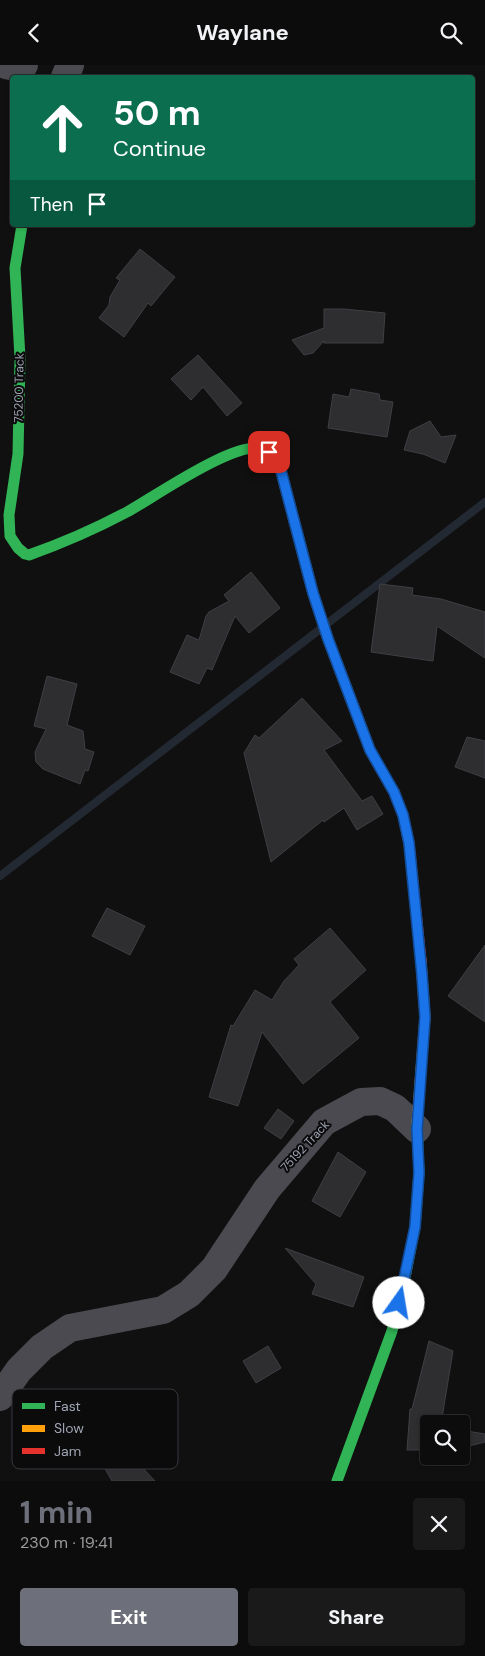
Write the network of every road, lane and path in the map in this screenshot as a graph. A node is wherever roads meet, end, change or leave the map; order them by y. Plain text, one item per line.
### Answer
1 (6, 65) edge
2 (24, 65) edge
3 (22, 227) edge
4 (417, 1129) junction
5 (0, 1397) edge
6 (337, 1481) edge

1 - 2 street
3 - 4 street, 75200 Track
4 - 5 street, 75192 Track
4 - 6 street

